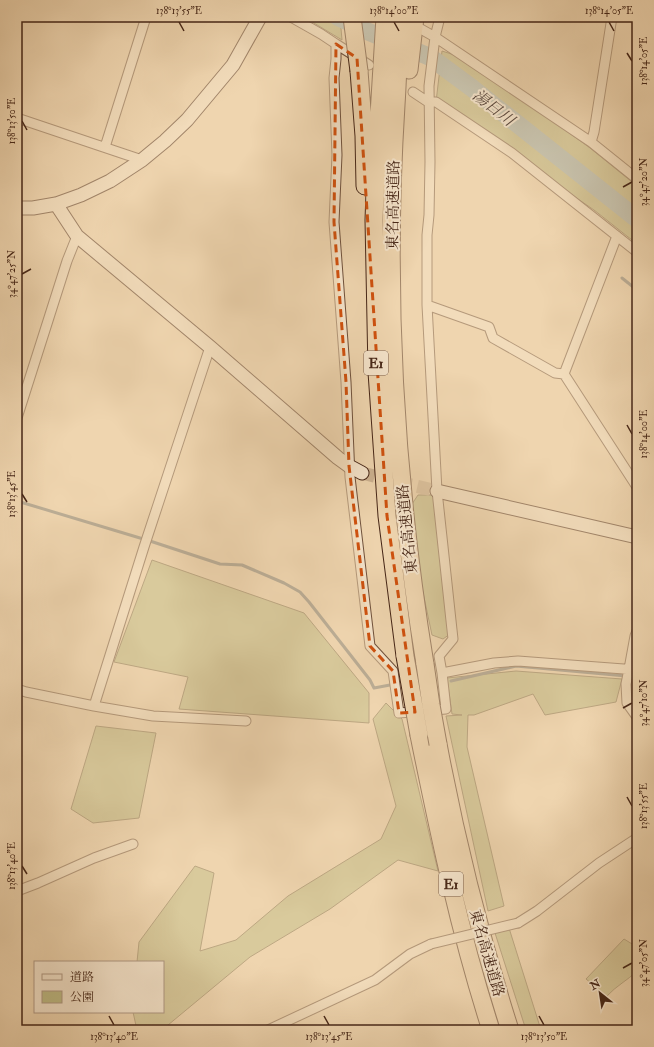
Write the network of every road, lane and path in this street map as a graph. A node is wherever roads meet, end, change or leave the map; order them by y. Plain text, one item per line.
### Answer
1 (146, 17) edge
2 (260, 17) edge
3 (291, 17) edge
4 (352, 17) edge
5 (440, 17) edge
6 (612, 17) edge
7 (406, 22) edge
8 (434, 40) junction
9 (336, 44) junction
10 (370, 68) junction
11 (406, 83) junction
12 (428, 102) junction
13 (17, 118) edge
14 (591, 142) junction
15 (105, 147) junction
16 (142, 160) junction
17 (637, 179) edge
18 (56, 204) junction
19 (17, 208) edge
20 (77, 236) junction
21 (617, 236) junction
22 (637, 252) edge
23 (427, 305) junction
24 (210, 347) junction
25 (377, 372) junction
26 (564, 374) junction
27 (17, 418) edge
28 (349, 466) junction
29 (362, 473) tunnel mouth
30 (637, 487) edge
31 (437, 490) junction
32 (637, 538) edge
33 (637, 631) edge
34 (632, 670) edge
35 (442, 673) junction
36 (17, 689) edge
37 (94, 706) junction
38 (637, 718) edge
39 (246, 721) dead end
40 (637, 838) edge
41 (133, 844) dead end
42 (17, 891) edge
43 (268, 1030) edge
44 (491, 1030) edge
45 (510, 1030) edge

1 - 15 street
2 - 16 street
3 - 9 street
4 - 10 highway, bridge
5 - 8 street
6 - 14 street
7 - 8 street
7 - 10 highway, 東名高速道路 / E1
7 - 11 highway, 東名高速道路
8 - 12 street
8 - 14 street
9 - 10 street
9 - 28 street
10 - 25 highway, 東名高速道路 / E1
10 - 25 highway
11 - 12 street
11 - 45 highway, 東名高速道路 / E1, bridge
12 - 21 street
12 - 23 street
13 - 15 street
14 - 17 street
15 - 16 street
16 - 18 street
18 - 19 street
18 - 20 street
20 - 24 street
20 - 27 street
21 - 22 street
21 - 26 street
23 - 26 street
23 - 31 street
24 - 28 street
24 - 37 street
25 - 44 highway, 東名高速道路 / E1, bridge
26 - 30 street
28 - 29 street
28 - 35 street
31 - 32 street
31 - 35 street
33 - 34 street
34 - 35 street
34 - 38 street
36 - 37 street
37 - 39 street
40 - 43 street, bridge
41 - 42 street

